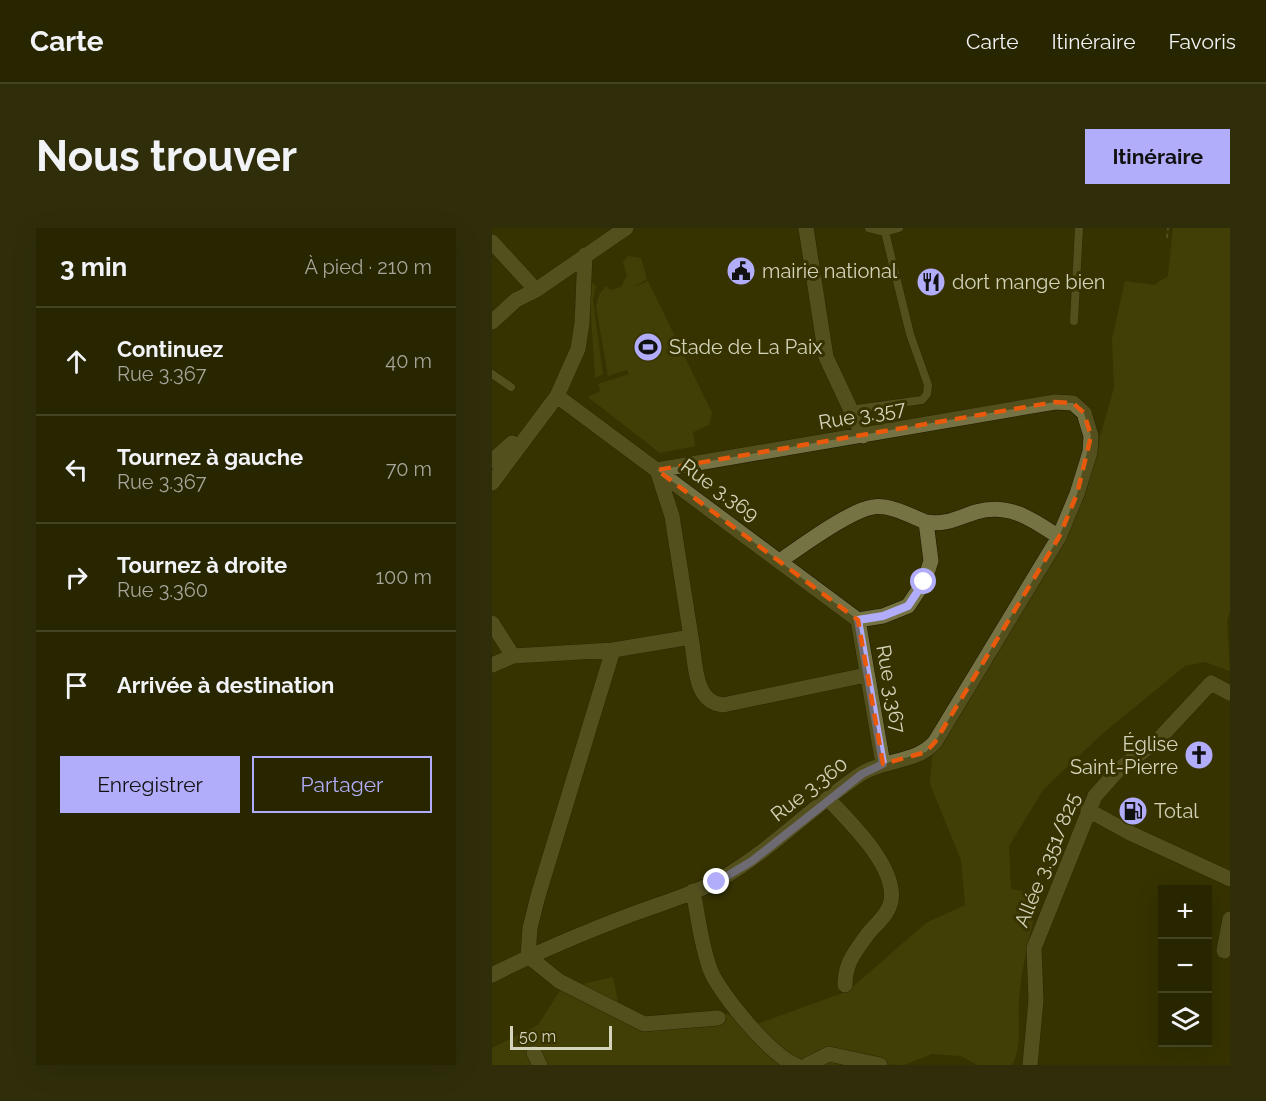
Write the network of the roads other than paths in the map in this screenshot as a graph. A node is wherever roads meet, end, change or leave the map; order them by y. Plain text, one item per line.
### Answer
1 (626, 228) edge
2 (806, 228) edge
3 (869, 228) edge
4 (899, 228) edge
5 (1080, 228) edge
6 (885, 232) junction
7 (608, 234) edge
8 (492, 242) edge
9 (585, 255) junction
10 (536, 290) junction
11 (1074, 321) dead end
12 (492, 322) edge
13 (492, 374) edge
14 (511, 387) dead end
15 (556, 396) junction
16 (1073, 403) joint
17 (850, 410) junction
18 (536, 420) junction
19 (863, 436) junction
20 (492, 461) edge
21 (657, 470) junction
22 (492, 483) edge
23 (926, 522) junction
24 (1059, 537) junction
25 (780, 561) junction
26 (858, 620) junction
27 (492, 623) edge
28 (691, 637) junction
29 (613, 650) junction
30 (513, 656) junction
31 (492, 665) edge
32 (866, 675) junction
33 (1230, 693) edge
34 (883, 764) junction
35 (829, 800) junction
36 (1088, 810) junction
37 (1230, 879) edge
38 (693, 891) junction
39 (1230, 919) edge
40 (1224, 951) dead end
41 (528, 956) junction
42 (492, 975) edge
43 (844, 985) dead end
44 (718, 1018) dead end
45 (796, 1065) edge
46 (807, 1065) edge
47 (880, 1065) edge
48 (1030, 1065) edge

1 - 7 street
2 - 17 street
3 - 6 lane
4 - 6 lane
5 - 11 lane
6 - 17 lane
7 - 9 street
8 - 10 street
9 - 10 street
9 - 15 street
10 - 12 street
13 - 14 lane
15 - 18 street
15 - 21 street, Rue 3.369
16 - 19 street, Rue 3.357
16 - 24 street, Rue 3.360
17 - 19 street
18 - 20 street
18 - 22 street
19 - 21 street, Rue 3.357
21 - 25 street, Rue 3.369
21 - 28 street
23 - 24 street
23 - 25 street
23 - 26 street, Rue 3.367
24 - 34 street, Rue 3.360
25 - 26 street, Rue 3.369
26 - 32 street, Rue 3.367
27 - 30 street
28 - 29 street
28 - 32 street
29 - 30 street
29 - 41 street
30 - 31 street
32 - 34 street, Rue 3.367
33 - 36 street, Allée 3.351/825
34 - 35 street, Rue 3.360
35 - 38 street, Rue 3.360
35 - 43 street
36 - 37 street
36 - 48 street, Allée 3.351/825
38 - 41 street, Rue 3.360
38 - 45 street
39 - 40 street
41 - 42 street, Rue 3.360
41 - 44 street
46 - 47 street

